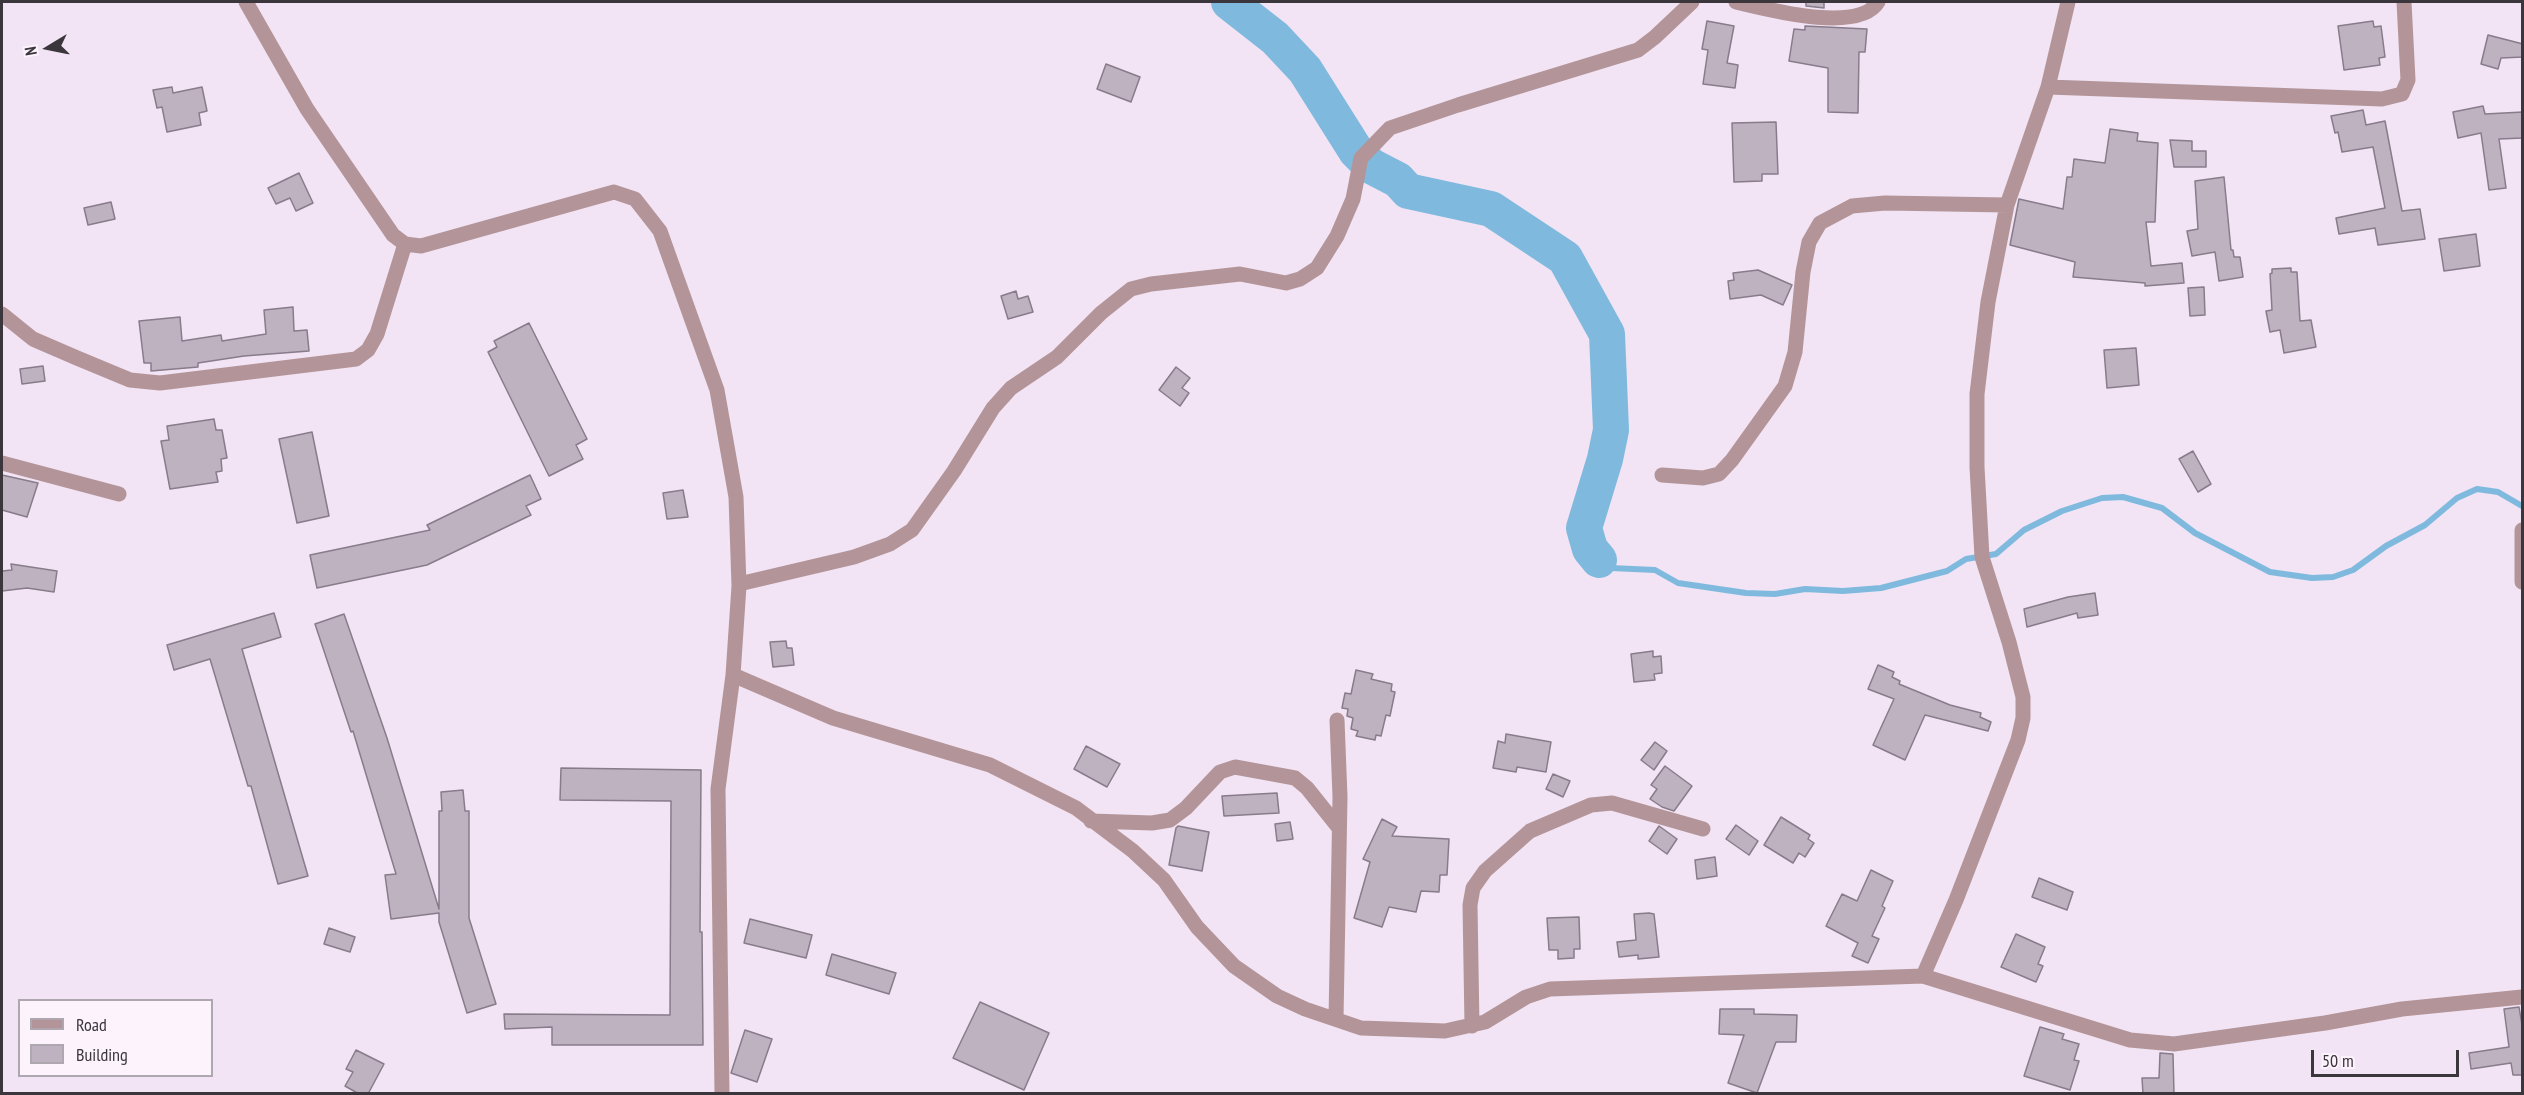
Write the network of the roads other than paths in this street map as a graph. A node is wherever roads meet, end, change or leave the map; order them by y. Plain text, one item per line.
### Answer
1 (246, 2) edge
2 (1692, 2) edge
3 (1736, 2) edge
4 (1878, 2) edge
5 (2068, 2) edge
6 (2404, 2) edge
7 (2048, 87) junction
8 (2007, 205) junction
9 (405, 244) junction
10 (2, 315) edge
11 (2, 463) edge
12 (1662, 475) dead end
13 (118, 494) dead end
14 (2522, 530) edge
15 (2523, 582) edge
16 (739, 584) junction
17 (733, 675) junction
18 (1337, 720) dead end
19 (1091, 821) junction
20 (1339, 828) junction
21 (1703, 829) dead end
22 (1923, 976) junction
23 (2523, 997) edge
24 (1336, 1019) junction
25 (1472, 1026) junction
26 (722, 1094) edge

1 - 9 street
2 - 16 street
3 - 4 street
5 - 7 street
6 - 7 street
7 - 8 street
8 - 12 street
8 - 22 street
9 - 10 street
9 - 16 street
11 - 13 street
14 - 15 street
16 - 17 street
17 - 19 street
17 - 26 street
18 - 20 street
19 - 20 street
19 - 24 street
20 - 24 street
21 - 25 street
22 - 23 street
22 - 25 street
24 - 25 street

